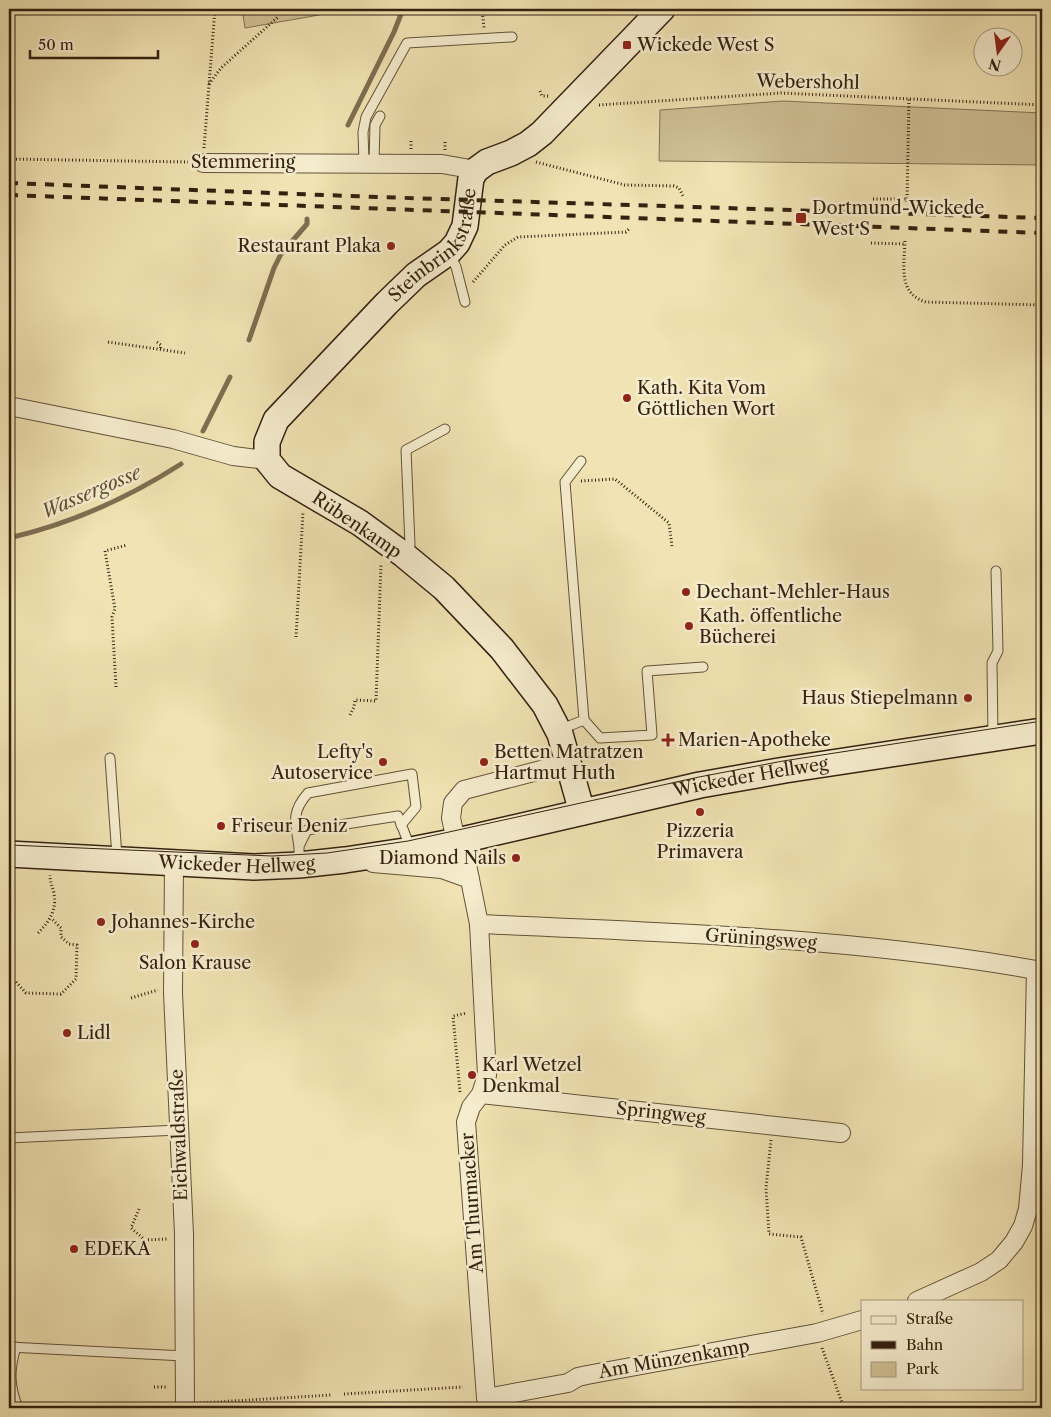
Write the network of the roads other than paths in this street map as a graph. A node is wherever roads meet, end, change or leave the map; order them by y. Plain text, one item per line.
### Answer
1 (662, 9) edge
2 (512, 37) dead end
3 (380, 116) dead end
4 (202, 163) road end
5 (369, 163) junction
6 (476, 170) junction
7 (449, 252) junction
8 (465, 302) dead end
9 (9, 406) edge
10 (445, 429) dead end
11 (267, 460) junction
12 (581, 461) dead end
13 (404, 555) junction
14 (996, 571) dead end
15 (703, 667) dead end
16 (584, 720) junction
17 (558, 730) junction
18 (1042, 731) edge
19 (993, 738) junction
20 (110, 758) dead end
21 (568, 763) junction
22 (582, 812) junction
23 (402, 825) junction
24 (457, 829) junction
25 (411, 850) junction
26 (9, 854) edge
27 (299, 855) junction
28 (118, 859) junction
29 (345, 860) junction
30 (174, 862) junction
31 (470, 879) junction
32 (479, 924) junction
33 (1039, 971) edge
34 (476, 1101) junction
35 (178, 1130) junction
36 (841, 1133) dead end
37 (9, 1138) edge
38 (919, 1300) edge
39 (861, 1320) edge
40 (12, 1347) edge
41 (184, 1356) junction
42 (481, 1403) edge
43 (185, 1406) edge
44 (18, 1408) edge
45 (334, 1408) edge
46 (344, 1408) edge

1 - 6 street, Steinbrinkstraße
2 - 5 lane
3 - 5 lane
4 - 5 street, Stemmering
5 - 6 street, Stemmering
6 - 7 street, Steinbrinkstraße
7 - 8 lane
7 - 11 street, Steinbrinkstraße
9 - 11 street
10 - 13 lane
11 - 13 street, Rübenkamp
12 - 16 lane
13 - 17 street, Rübenkamp
14 - 19 lane
15 - 16 lane
16 - 17 lane
17 - 21 street, Rübenkamp
18 - 19 street, Wickeder Hellweg
19 - 22 street, Wickeder Hellweg
20 - 28 lane
21 - 22 street, Rübenkamp
21 - 24 street
22 - 24 street, Wickeder Hellweg
23 - 25 lane
23 - 27 lane
23 - 27 lane
24 - 25 street, Wickeder Hellweg
24 - 31 street, Am Thurmacker
25 - 29 street, Wickeder Hellweg
26 - 28 street, Wickeder Hellweg
27 - 29 street, Wickeder Hellweg
27 - 30 street, Wickeder Hellweg
28 - 30 street, Wickeder Hellweg
29 - 31 street
30 - 35 street, Eichwaldstraße
31 - 32 street, Am Thurmacker
32 - 33 street, Grüningsweg
32 - 34 street, Am Thurmacker
33 - 38 street
34 - 36 street, Springweg
34 - 42 street, Am Thurmacker
35 - 37 lane
35 - 41 street, Eichwaldstraße
39 - 42 street, Am Münzenkamp
40 - 41 lane
40 - 44 lane
41 - 43 street, Eichwaldstraße
45 - 46 lane

